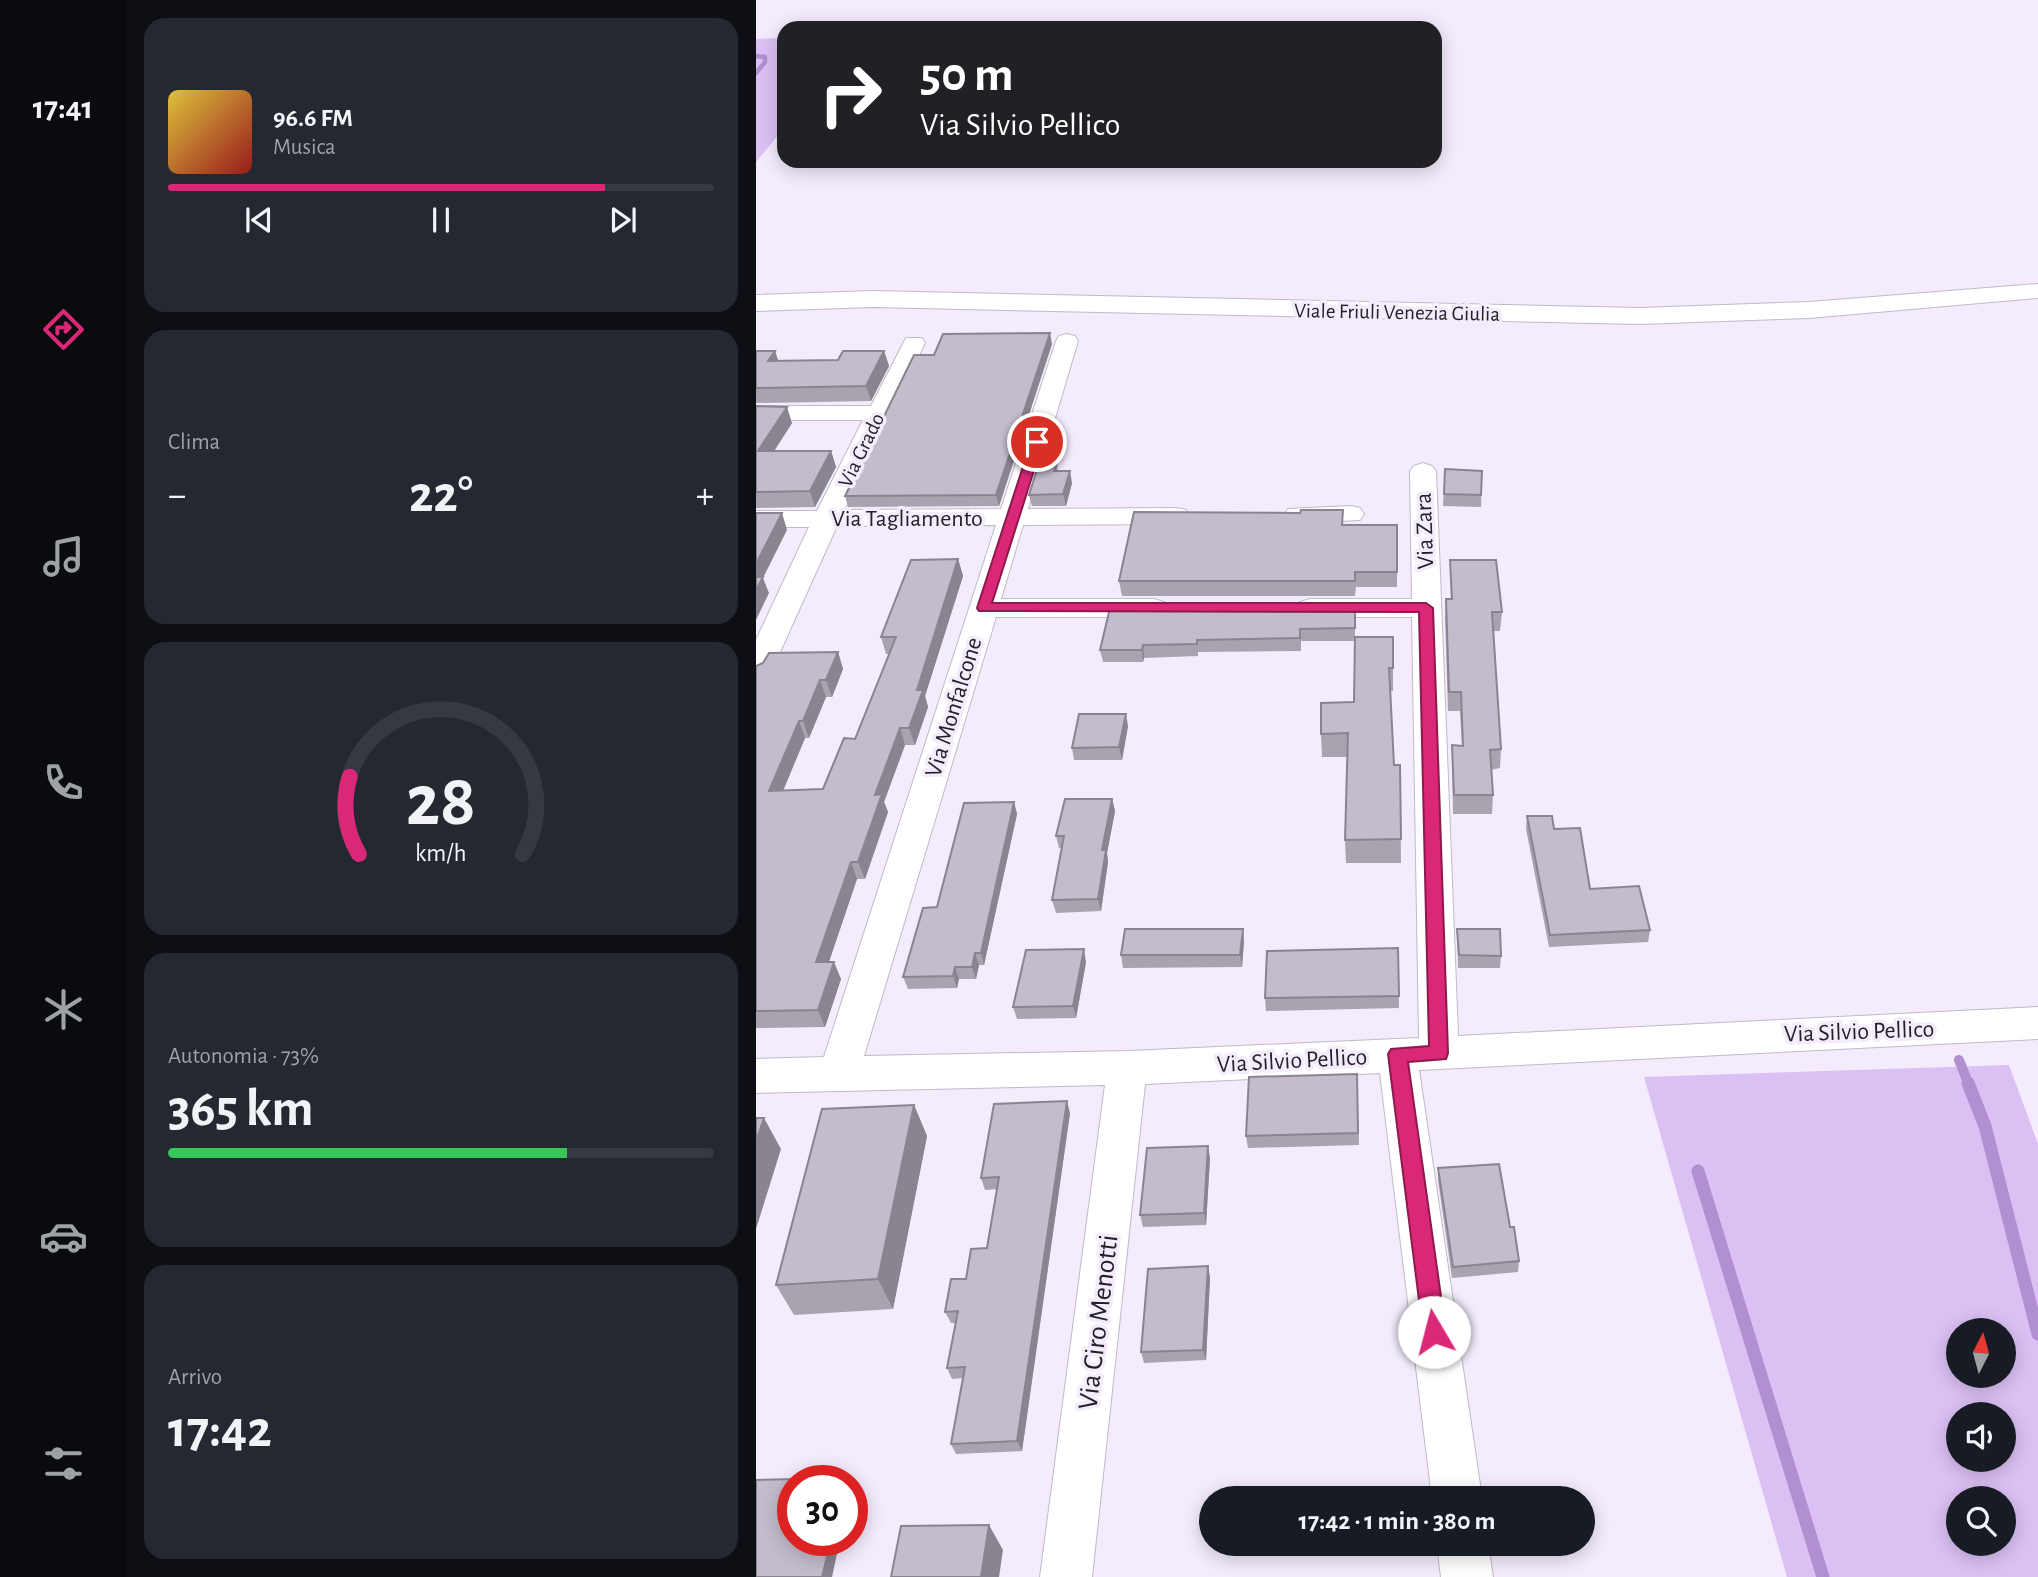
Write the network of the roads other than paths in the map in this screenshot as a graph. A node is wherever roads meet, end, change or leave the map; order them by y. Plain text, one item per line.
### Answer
1 (2038, 292) edge
2 (756, 303) edge
3 (1068, 341) dead end
4 (914, 343) dead end
5 (756, 413) edge
6 (880, 413) junction
7 (1423, 471) dead end
8 (1351, 514) dead end
9 (1270, 515) edge
10 (1203, 516) edge
11 (827, 518) junction
12 (1014, 518) junction
13 (756, 519) edge
14 (984, 608) junction
15 (1177, 608) edge
16 (1288, 608) edge
17 (1426, 608) junction
18 (756, 672) edge
19 (2038, 1023) edge
20 (1418, 1054) junction
21 (1128, 1068) junction
22 (839, 1072) junction
23 (756, 1076) edge
24 (1456, 1486) edge
25 (1464, 1556) edge
26 (1066, 1577) edge
27 (1467, 1577) edge

1 - 2 street, Viale Friuli Venezia Giulia
3 - 12 street, Via Monfalcone
4 - 6 street, Via Grado
5 - 6 street
6 - 11 street, Via Grado
7 - 17 street, Via Zara
8 - 9 street
10 - 12 street, Via Tagliamento
11 - 12 street, Via Tagliamento
11 - 13 street, Via Tagliamento
11 - 18 street, Via Grado
12 - 14 street, Via Monfalcone
14 - 15 street
14 - 22 street, Via Monfalcone
16 - 17 street
17 - 20 street, Via Zara
19 - 20 street, Via Silvio Pellico
20 - 21 street, Via Silvio Pellico
20 - 24 street, Via Zara
21 - 22 street, Via Silvio Pellico
21 - 26 street, Via Ciro Menotti
22 - 23 street, Via Silvio Pellico
25 - 27 street

